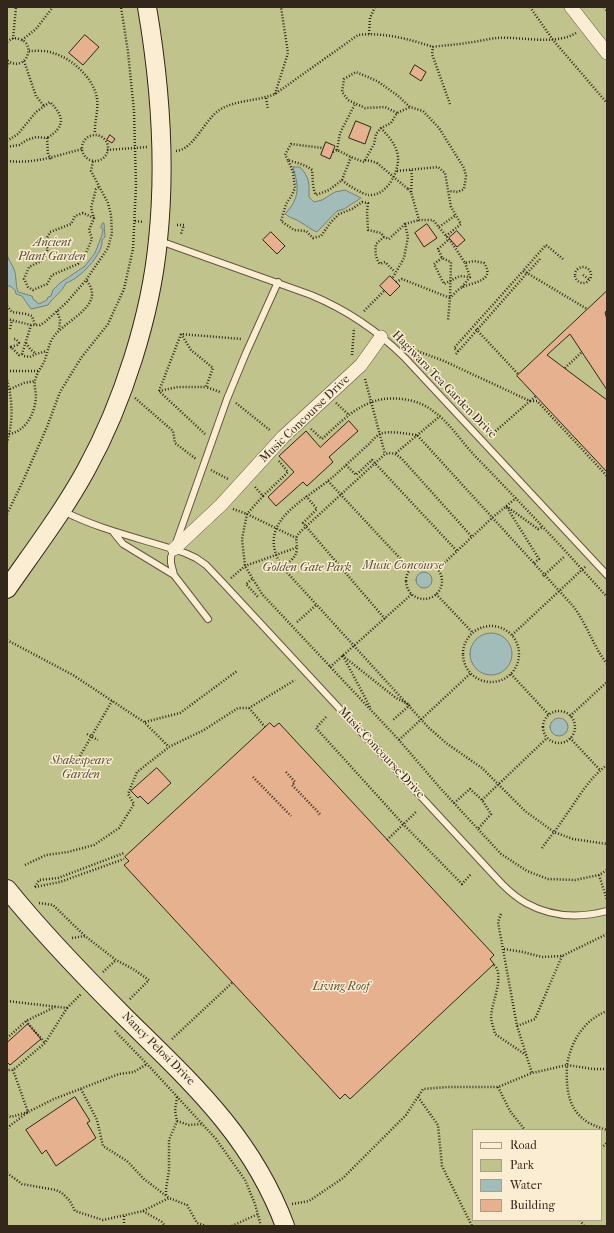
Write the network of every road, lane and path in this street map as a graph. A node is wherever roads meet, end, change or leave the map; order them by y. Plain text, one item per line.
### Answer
1 (16, 7) edge
2 (53, 7) edge
3 (121, 7) edge
4 (148, 7) edge
5 (281, 7) edge
6 (375, 7) edge
7 (530, 7) edge
8 (571, 7) edge
9 (604, 7) edge
10 (607, 10) edge
11 (585, 26) junction
12 (369, 34) junction
13 (13, 38) junction
14 (22, 40) junction
15 (553, 40) junction
16 (7, 42) edge
17 (433, 47) junction
18 (29, 51) junction
19 (607, 53) edge
20 (8, 61) edge
21 (24, 61) junction
22 (7, 67) edge
23 (275, 94) junction
24 (266, 98) junction
25 (607, 103) edge
26 (355, 104) junction
27 (450, 104) dead end
28 (44, 106) junction
29 (410, 107) junction
30 (268, 109) dead end
31 (397, 113) junction
32 (381, 128) junction
33 (95, 134) junction
34 (46, 138) junction
35 (7, 140) edge
36 (149, 147) dead end
37 (7, 148) edge
38 (136, 148) junction
39 (323, 148) dead end
40 (82, 149) junction
41 (107, 150) junction
42 (337, 150) junction
43 (174, 151) dead end
44 (333, 152) dead end
45 (351, 157) junction
46 (51, 159) junction
47 (288, 160) junction
48 (365, 160) junction
49 (7, 161) edge
50 (93, 161) junction
51 (411, 169) junction
52 (397, 171) junction
53 (342, 180) junction
54 (100, 187) junction
55 (449, 191) junction
56 (411, 192) junction
57 (456, 215) junction
58 (94, 218) junction
59 (420, 220) junction
60 (135, 221) junction
61 (146, 222) dead end
62 (405, 224) junction
63 (177, 225) dead end
64 (439, 227) junction
65 (181, 234) dead end
66 (446, 236) junction
67 (384, 237) junction
68 (449, 239) junction
69 (158, 240) junction
70 (442, 258) junction
71 (540, 259) dead end
72 (563, 259) dead end
73 (465, 263) junction
74 (523, 271) junction
75 (395, 272) junction
76 (527, 273) junction
77 (583, 275) dead end
78 (470, 277) junction
79 (392, 279) dead end
80 (86, 280) junction
81 (451, 280) junction
82 (590, 280) junction
83 (278, 282) junction
84 (396, 282) dead end
85 (462, 287) junction
86 (384, 291) dead end
87 (450, 298) junction
88 (7, 306) edge
89 (587, 309) dead end
90 (57, 311) junction
91 (364, 311) dead end
92 (7, 319) edge
93 (12, 320) junction
94 (448, 320) dead end
95 (31, 325) junction
96 (35, 325) junction
97 (473, 326) junction
98 (354, 327) dead end
99 (7, 329) edge
100 (477, 330) junction
101 (59, 331) junction
102 (181, 334) junction
103 (382, 337) junction
104 (13, 339) dead end
105 (26, 343) junction
106 (11, 347) junction
107 (7, 348) edge
108 (408, 348) dead end
109 (47, 350) junction
110 (582, 352) dead end
111 (246, 353) junction
112 (22, 354) junction
113 (36, 354) junction
114 (361, 365) junction
115 (565, 368) dead end
116 (7, 371) edge
117 (39, 371) junction
118 (518, 374) dead end
119 (350, 376) junction
120 (7, 380) edge
121 (35, 381) junction
122 (123, 387) junction
123 (206, 387) junction
124 (10, 389) junction
125 (159, 391) junction
126 (222, 393) dead end
127 (536, 396) dead end
128 (530, 401) junction
129 (371, 402) junction
130 (236, 403) dead end
131 (440, 416) junction
132 (302, 420) junction
133 (9, 434) junction
134 (381, 434) junction
135 (207, 435) dead end
136 (417, 435) junction
137 (283, 437) junction
138 (483, 442) junction
139 (7, 443) edge
140 (270, 450) junction
141 (396, 453) junction
142 (385, 454) junction
143 (375, 464) junction
144 (346, 465) junction
145 (204, 466) junction
146 (607, 476) edge
147 (243, 481) junction
148 (328, 481) junction
149 (341, 495) junction
150 (263, 496) junction
151 (306, 496) junction
152 (516, 498) junction
153 (506, 506) junction
154 (62, 510) junction
155 (7, 514) edge
156 (247, 514) junction
157 (492, 518) junction
158 (543, 526) junction
159 (306, 527) junction
160 (276, 529) junction
161 (113, 532) junction
162 (472, 537) junction
163 (296, 538) junction
164 (298, 547) junction
165 (174, 549) junction
166 (457, 552) junction
167 (276, 555) junction
168 (564, 557) dead end
169 (534, 564) junction
170 (588, 564) dead end
171 (245, 566) junction
172 (283, 568) junction
173 (410, 569) junction
174 (438, 569) junction
175 (582, 570) junction
176 (174, 575) junction
177 (607, 575) edge
178 (542, 576) dead end
179 (231, 578) dead end
180 (252, 579) junction
181 (7, 589) edge
182 (559, 591) junction
183 (412, 594) junction
184 (436, 594) junction
185 (607, 597) edge
186 (259, 598) dead end
187 (316, 605) junction
188 (208, 619) dead end
189 (385, 619) junction
190 (297, 622) dead end
191 (473, 634) junction
192 (512, 635) junction
193 (7, 640) edge
194 (354, 646) junction
195 (343, 656) junction
196 (607, 664) edge
197 (330, 667) junction
198 (237, 671) dead end
199 (471, 673) junction
200 (511, 674) junction
201 (295, 680) dead end
202 (607, 682) edge
203 (112, 701) junction
204 (410, 705) junction
205 (249, 708) junction
206 (373, 711) junction
207 (549, 715) junction
208 (570, 716) junction
209 (326, 717) dead end
210 (421, 719) junction
211 (392, 721) dead end
212 (144, 722) junction
213 (265, 727) dead end
214 (87, 734) dead end
215 (92, 737) junction
216 (547, 738) junction
217 (570, 738) junction
218 (98, 740) dead end
219 (399, 740) junction
220 (170, 747) junction
221 (80, 756) dead end
222 (607, 765) edge
223 (600, 770) junction
224 (286, 772) dead end
225 (253, 777) dead end
226 (498, 785) junction
227 (482, 800) junction
228 (454, 803) junction
229 (417, 811) dead end
230 (318, 815) dead end
231 (291, 816) dead end
232 (403, 824) junction
233 (478, 829) junction
234 (554, 832) junction
235 (387, 840) dead end
236 (607, 844) edge
237 (542, 848) dead end
238 (124, 853) dead end
239 (124, 859) dead end
240 (25, 864) dead end
241 (607, 870) edge
242 (471, 874) dead end
243 (599, 875) junction
244 (7, 889) edge
245 (607, 900) edge
246 (38, 903) dead end
247 (607, 911) edge
248 (501, 914) dead end
249 (607, 934) edge
250 (85, 936) junction
251 (72, 938) dead end
252 (503, 949) junction
253 (562, 956) junction
254 (116, 960) junction
255 (494, 965) dead end
256 (103, 972) dead end
257 (233, 982) dead end
258 (7, 1000) edge
259 (129, 1000) dead end
260 (85, 1001) dead end
261 (55, 1007) junction
262 (67, 1008) junction
263 (607, 1011) edge
264 (26, 1021) junction
265 (517, 1026) junction
266 (111, 1027) dead end
267 (7, 1038) edge
268 (172, 1039) dead end
269 (45, 1043) junction
270 (527, 1055) junction
271 (147, 1064) junction
272 (567, 1065) junction
273 (607, 1069) edge
274 (7, 1070) edge
275 (14, 1070) junction
276 (532, 1073) junction
277 (498, 1087) junction
278 (81, 1089) junction
279 (177, 1096) junction
280 (418, 1097) junction
281 (28, 1112) junction
282 (7, 1115) edge
283 (177, 1120) junction
284 (203, 1124) junction
285 (7, 1128) edge
286 (524, 1129) edge
287 (607, 1130) edge
288 (7, 1173) edge
289 (167, 1197) junction
290 (292, 1204) dead end
291 (143, 1211) junction
292 (258, 1214) junction
293 (124, 1215) junction
294 (196, 1224) edge
295 (124, 1226) edge
296 (165, 1226) edge
297 (206, 1226) edge
298 (232, 1226) edge
299 (262, 1226) edge
300 (285, 1226) edge
301 (472, 1226) edge

1 - 13 path
2 - 14 path
3 - 38 path
4 - 69 street
5 - 23 path
6 - 12 path
7 - 15 path
8 - 11 street
9 - 10 path
11 - 15 path
11 - 19 street
12 - 17 path
12 - 23 path
13 - 14 path
13 - 16 path
14 - 18 path
15 - 17 path
15 - 25 path
17 - 27 path
18 - 21 path
18 - 33 path
20 - 21 path
20 - 22 path
21 - 28 path
23 - 24 path
24 - 30 path
24 - 43 path
26 - 29 path
26 - 31 path
26 - 42 path
28 - 34 path
28 - 35 path
29 - 31 path
29 - 55 path
31 - 32 path
32 - 48 path
32 - 52 path
33 - 40 path
33 - 41 path
34 - 37 path
34 - 46 path
36 - 38 path
38 - 41 path
38 - 60 path
39 - 47 path
40 - 46 path
40 - 50 path
41 - 50 path
42 - 44 path
42 - 45 path
45 - 48 path
45 - 53 path
46 - 49 path
47 - 53 path
47 - 67 path
48 - 56 path, bridge
50 - 54 path
51 - 52 path
51 - 55 path
51 - 56 path
52 - 53 path
54 - 58 path
54 - 80 path
55 - 57 path
56 - 59 path
57 - 64 path
57 - 66 path
58 - 58 path
59 - 62 path
59 - 64 path
60 - 61 path
60 - 155 path
62 - 67 path
62 - 75 path
63 - 65 path
64 - 66 path
66 - 68 path
67 - 75 path
68 - 70 path
68 - 73 path
69 - 83 lane, Hagiwara Tea Garden Drive
69 - 122 street
70 - 81 path
70 - 81 path
71 - 76 path
72 - 74 path
73 - 78 path
73 - 85 path
74 - 76 path
74 - 97 path
75 - 79 path
76 - 89 path
76 - 100 path
77 - 82 path
78 - 81 path
78 - 85 path
80 - 90 path
80 - 101 path
81 - 87 path
82 - 82 path
83 - 103 lane, Hagiwara Tea Garden Drive
83 - 111 lane
84 - 87 path
85 - 87 path
86 - 91 path
87 - 94 path
88 - 96 path
90 - 96 path
90 - 101 path
92 - 93 path
93 - 95 path
93 - 99 path
95 - 96 path
95 - 105 path
97 - 100 path
97 - 100 path
98 - 119 path
100 - 118 path
101 - 109 path
102 - 111 path
102 - 123 path
102 - 125 path
103 - 114 street, Music Concourse Drive
103 - 138 lane, Hagiwara Tea Garden Drive
104 - 106 path
105 - 112 path
105 - 113 path
106 - 107 path
106 - 112 path
108 - 128 path
109 - 113 path
109 - 117 path
110 - 115 path
111 - 145 lane
112 - 113 path
114 - 119 street, Music Concourse Drive
114 - 129 path
116 - 117 path
117 - 121 path
119 - 132 street, Music Concourse Drive
120 - 124 path
121 - 124 path
121 - 133 path
122 - 145 path
122 - 154 street
123 - 125 path
123 - 126 path
124 - 133 path
125 - 135 path
127 - 128 path
128 - 138 path
128 - 146 path
129 - 131 path
129 - 132 path
129 - 134 path
130 - 137 path
131 - 136 path
131 - 152 path
132 - 137 street, Music Concourse Drive
133 - 139 path
134 - 136 path
134 - 142 path
134 - 144 path
136 - 141 path
136 - 157 path
137 - 140 street, Music Concourse Drive
138 - 177 lane, Hagiwara Tea Garden Drive
140 - 147 street, Music Concourse Drive
140 - 150 path
141 - 142 path
141 - 162 path
142 - 143 path
143 - 144 path
143 - 149 path
143 - 166 path
144 - 148 path
145 - 147 path
145 - 165 lane
147 - 150 path
147 - 165 street, Music Concourse Drive
148 - 149 path
148 - 151 path
149 - 159 path
149 - 173 path
150 - 156 path
151 - 159 path
151 - 160 path
152 - 153 path
152 - 158 path
153 - 157 path
153 - 158 path
153 - 169 path
154 - 161 lane, Music Concourse Drive
154 - 181 street
156 - 160 path
156 - 171 path
157 - 162 path
157 - 169 path
158 - 175 path
159 - 163 path
159 - 189 path
160 - 163 path
160 - 167 path
161 - 165 lane, Music Concourse Drive
161 - 176 lane
162 - 166 path
163 - 164 path
164 - 167 path
164 - 172 path
165 - 176 lane
165 - 247 lane, Music Concourse Drive
166 - 174 path
167 - 171 path
167 - 172 path
168 - 178 path
169 - 182 path
170 - 175 path
171 - 179 path
171 - 180 path
172 - 187 path
173 - 174 path
173 - 183 path
174 - 184 path
175 - 182 path
175 - 185 path
176 - 188 lane
180 - 186 path
180 - 197 path
182 - 192 path
182 - 196 path
183 - 184 path
183 - 189 path
184 - 191 path
187 - 190 path
187 - 194 path
189 - 194 path
191 - 192 path
191 - 199 path
192 - 200 path
193 - 203 path
194 - 195 path
194 - 204 path
195 - 197 path
195 - 204 path
195 - 206 path
197 - 206 path
198 - 212 path
199 - 200 path
199 - 210 path
200 - 207 path
201 - 205 path
202 - 208 path
203 - 212 path
203 - 215 path
204 - 210 path
204 - 211 path
205 - 213 path
205 - 220 path
206 - 219 path
207 - 208 path
207 - 216 path
208 - 217 path
209 - 232 path
210 - 219 path
210 - 226 path
212 - 220 path
214 - 215 path
215 - 218 path
215 - 221 path
216 - 217 path
216 - 226 path
217 - 223 path
219 - 228 path
220 - 240 path
222 - 223 path
223 - 234 path
224 - 230 path
225 - 231 path
226 - 227 path
226 - 234 path
227 - 228 path
227 - 233 path
228 - 233 path
229 - 232 path
232 - 235 path
232 - 242 path
233 - 243 path
234 - 236 path
234 - 237 path
238 - 239 path
241 - 243 path
243 - 245 path
244 - 300 street, Nancy Pelosi Drive
246 - 250 path
248 - 252 path
249 - 253 path
250 - 251 path
250 - 254 path
252 - 253 path
252 - 265 path
253 - 265 path
254 - 256 path
254 - 259 path
255 - 270 path
257 - 268 path
258 - 261 path
260 - 262 path
261 - 262 path
261 - 264 path
262 - 269 path
263 - 272 path
264 - 267 path
264 - 269 path
265 - 270 path
266 - 271 path
269 - 275 path
270 - 276 path
271 - 278 path
271 - 279 path
272 - 273 path
272 - 276 path
272 - 287 path
274 - 275 path
275 - 281 path
276 - 277 path
277 - 280 path
277 - 286 path
278 - 281 path
278 - 289 path
279 - 283 path
279 - 284 path
280 - 290 path
280 - 301 path
281 - 282 path
281 - 285 path
283 - 284 path
283 - 289 path
284 - 292 path
288 - 293 path
289 - 291 path
289 - 294 path
291 - 293 path
291 - 296 path
292 - 298 path
292 - 299 path
293 - 295 path
294 - 297 path

